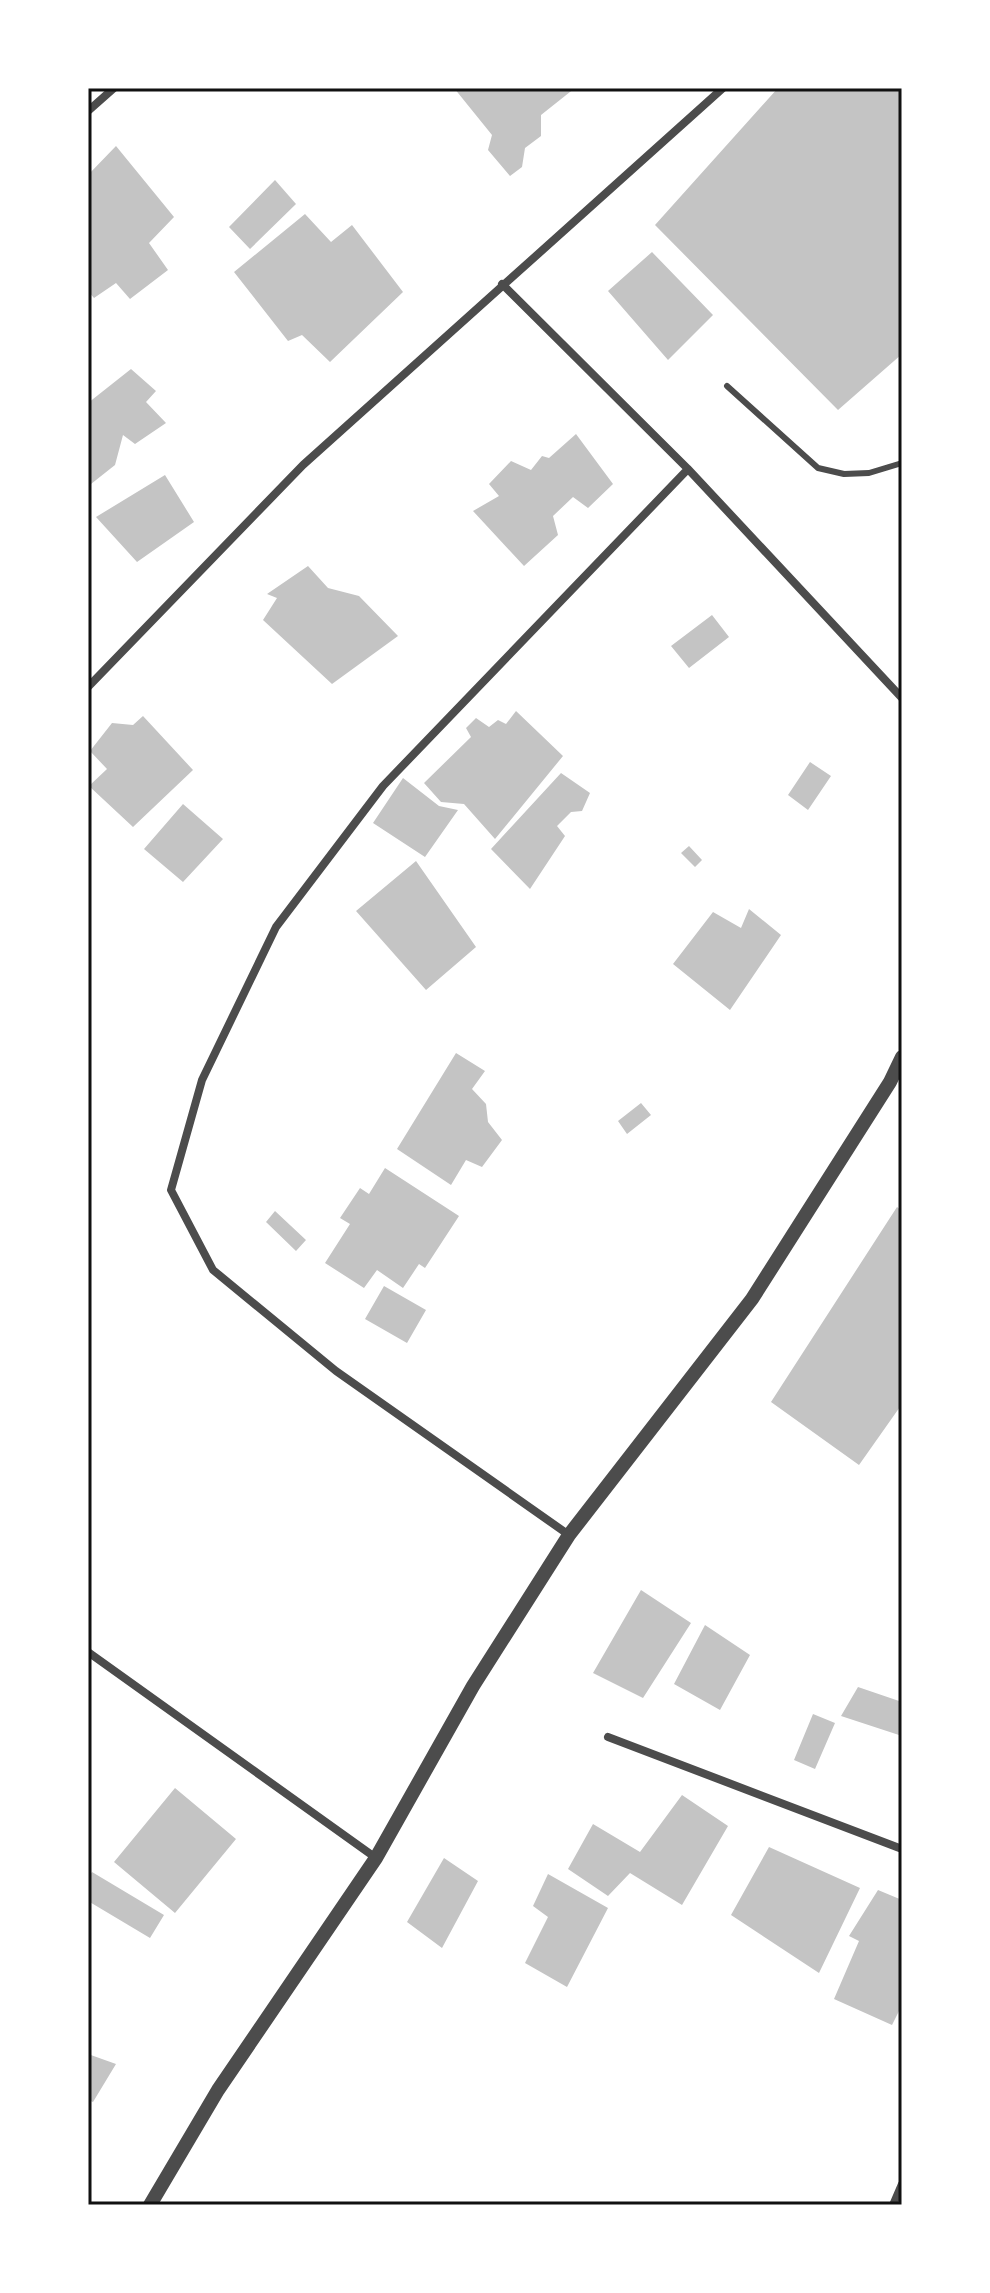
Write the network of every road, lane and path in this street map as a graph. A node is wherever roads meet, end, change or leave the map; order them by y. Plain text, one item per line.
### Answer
1 (114, 88) edge
2 (723, 88) edge
3 (88, 111) edge
4 (502, 284) junction
5 (727, 386) dead end
6 (902, 463) edge
7 (688, 469) junction
8 (88, 687) edge
9 (902, 698) edge
10 (902, 1057) edge
11 (569, 1535) junction
12 (88, 1652) edge
13 (608, 1737) dead end
14 (902, 1849) edge
15 (376, 1858) junction
16 (902, 2184) edge
17 (150, 2205) edge
18 (893, 2205) edge

1 - 3 street
2 - 4 street
4 - 7 street
4 - 8 street
5 - 6 lane
7 - 9 street
7 - 11 street
10 - 11 street
11 - 15 street
12 - 15 street
13 - 14 street
15 - 17 street
16 - 18 street

